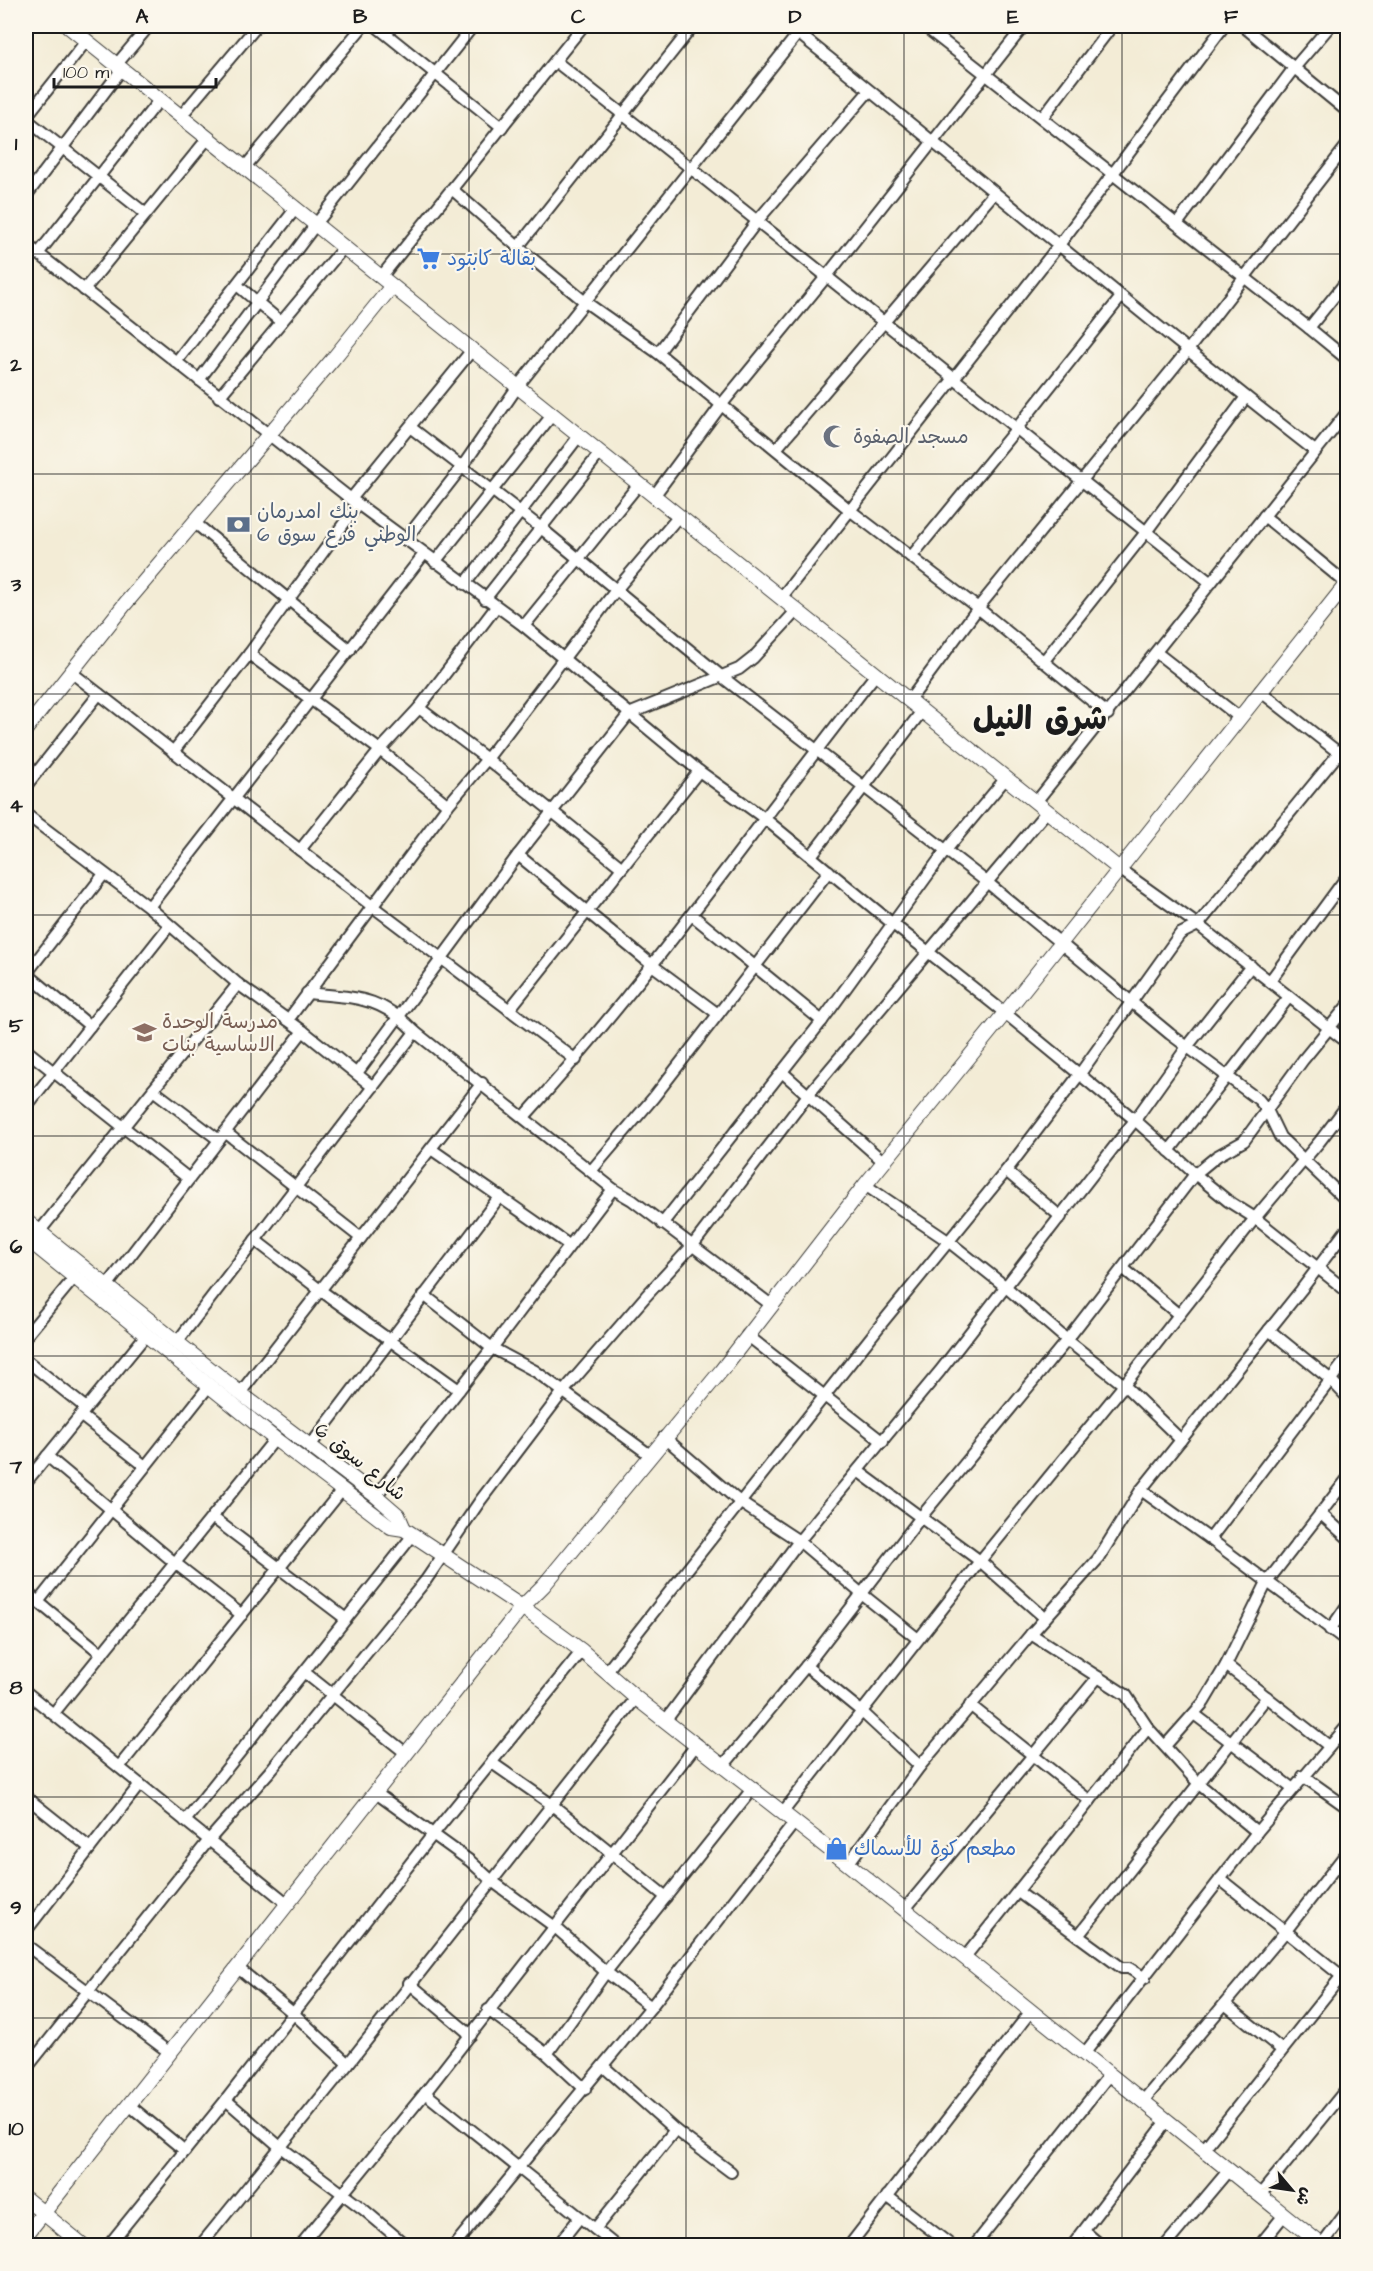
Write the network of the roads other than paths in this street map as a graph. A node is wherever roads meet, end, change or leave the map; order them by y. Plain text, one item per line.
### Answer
1 (68, 26) edge
2 (149, 26) edge
3 (257, 26) edge
4 (363, 26) edge
5 (376, 26) edge
6 (473, 26) edge
7 (583, 26) edge
8 (693, 26) edge
9 (789, 26) edge
10 (924, 26) edge
11 (1024, 26) edge
12 (1112, 26) edge
13 (1224, 26) edge
14 (1244, 26) edge
15 (1330, 26) edge
16 (801, 29) edge
17 (87, 40) junction
18 (555, 61) junction
19 (119, 67) junction
20 (1294, 68) junction
21 (436, 74) junction
22 (985, 74) junction
23 (868, 91) junction
24 (160, 99) junction
25 (1347, 112) edge
26 (622, 113) junction
27 (181, 116) junction
28 (26, 118) edge
29 (1042, 118) junction
30 (502, 127) junction
31 (208, 138) junction
32 (932, 141) junction
33 (1347, 144) edge
34 (62, 148) junction
35 (245, 167) junction
36 (691, 167) junction
37 (1112, 172) junction
38 (99, 176) junction
39 (453, 190) junction
40 (994, 193) junction
41 (26, 196) edge
42 (296, 208) junction
43 (146, 214) junction
44 (758, 220) junction
45 (316, 224) junction
46 (1177, 224) junction
47 (26, 244) edge
48 (1059, 246) junction
49 (344, 247) junction
50 (518, 247) junction
51 (38, 254) junction
52 (826, 277) junction
53 (1244, 277) junction
54 (1347, 279) edge
55 (387, 281) junction
56 (237, 285) junction
57 (84, 291) junction
58 (1121, 297) junction
59 (584, 300) junction
60 (257, 302) junction
61 (281, 322) junction
62 (884, 323) junction
63 (1309, 328) junction
64 (472, 350) junction
65 (1188, 350) junction
66 (658, 352) junction
67 (1347, 360) edge
68 (176, 362) junction
69 (953, 378) junction
70 (199, 380) junction
71 (518, 386) junction
72 (219, 396) junction
73 (1246, 397) junction
74 (722, 404) junction
75 (1347, 411) edge
76 (553, 414) junction
77 (410, 427) junction
78 (1017, 428) junction
79 (270, 434) junction
80 (579, 436) junction
81 (776, 449) junction
82 (1316, 451) junction
83 (600, 453) junction
84 (462, 467) junction
85 (1082, 481) junction
86 (639, 484) junction
87 (492, 491) junction
88 (654, 496) junction
89 (355, 502) junction
90 (851, 510) junction
91 (520, 512) junction
92 (679, 516) junction
93 (1264, 516) junction
94 (195, 523) junction
95 (541, 528) junction
96 (1146, 532) junction
97 (405, 540) junction
98 (424, 554) junction
99 (911, 556) junction
100 (577, 559) junction
101 (435, 562) junction
102 (1347, 582) edge
103 (1211, 583) junction
104 (465, 584) junction
105 (616, 590) junction
106 (781, 598) junction
107 (288, 599) junction
108 (485, 599) junction
109 (496, 607) junction
110 (978, 608) junction
111 (796, 610) junction
112 (524, 626) junction
113 (350, 650) junction
114 (1157, 653) junction
115 (249, 654) junction
116 (564, 659) junction
117 (1044, 662) junction
118 (71, 672) junction
119 (876, 674) junction
120 (721, 676) junction
121 (1260, 691) junction
122 (99, 694) junction
123 (311, 700) junction
124 (909, 700) junction
125 (419, 708) junction
126 (922, 711) junction
127 (628, 714) junction
128 (1108, 714) junction
129 (1239, 717) junction
130 (26, 729) edge
131 (1347, 742) edge
132 (817, 749) junction
133 (380, 750) junction
134 (173, 752) junction
135 (1343, 757) edge
136 (487, 759) junction
137 (699, 771) junction
138 (1006, 778) junction
139 (26, 786) edge
140 (863, 787) junction
141 (232, 798) junction
142 (448, 805) junction
143 (1041, 807) junction
144 (552, 812) junction
145 (26, 818) edge
146 (764, 818) junction
147 (300, 850) junction
148 (946, 850) junction
149 (518, 855) junction
150 (811, 856) junction
151 (621, 867) junction
152 (1118, 868) junction
153 (829, 871) junction
154 (104, 874) junction
155 (1347, 875) edge
156 (988, 884) junction
157 (372, 906) junction
158 (149, 907) junction
159 (586, 911) junction
160 (692, 915) junction
161 (892, 924) junction
162 (1198, 925) junction
163 (169, 926) junction
164 (1059, 943) junction
165 (927, 952) junction
166 (442, 959) junction
167 (651, 965) junction
168 (1251, 966) junction
169 (756, 968) junction
170 (26, 974) edge
171 (1270, 981) junction
172 (238, 984) junction
173 (307, 993) junction
174 (1289, 997) junction
175 (1131, 1002) junction
176 (1347, 1005) edge
177 (509, 1010) junction
178 (1005, 1013) junction
179 (718, 1014) junction
180 (398, 1016) junction
181 (288, 1020) junction
182 (822, 1021) junction
183 (90, 1026) junction
184 (1329, 1028) junction
185 (303, 1031) junction
186 (415, 1032) junction
187 (1347, 1043) edge
188 (1187, 1047) junction
189 (26, 1050) edge
190 (576, 1060) junction
191 (783, 1071) junction
192 (54, 1072) junction
193 (357, 1073) junction
194 (1079, 1075) junction
195 (1226, 1076) junction
196 (482, 1083) junction
197 (373, 1087) junction
198 (153, 1090) junction
199 (808, 1095) junction
200 (1347, 1104) edge
201 (26, 1107) edge
202 (1267, 1110) junction
203 (524, 1117) junction
204 (1135, 1120) junction
205 (124, 1127) junction
206 (222, 1136) junction
207 (431, 1149) junction
208 (1169, 1151) junction
209 (1303, 1160) junction
210 (884, 1162) junction
211 (591, 1171) junction
212 (1006, 1171) junction
213 (1195, 1174) junction
214 (189, 1179) junction
215 (865, 1185) junction
216 (297, 1186) junction
217 (613, 1189) junction
218 (500, 1196) junction
219 (1347, 1202) edge
220 (1061, 1216) junction
221 (1256, 1218) junction
222 (26, 1221) edge
223 (662, 1224) junction
224 (1347, 1228) edge
225 (39, 1232) junction
226 (26, 1238) edge
227 (361, 1238) junction
228 (255, 1240) junction
229 (948, 1241) junction
230 (569, 1245) junction
231 (693, 1245) junction
232 (1317, 1268) junction
233 (1124, 1269) junction
234 (74, 1278) junction
235 (107, 1286) junction
236 (1006, 1287) junction
237 (320, 1290) junction
238 (1347, 1293) edge
239 (424, 1295) junction
240 (770, 1304) junction
241 (1178, 1314) junction
242 (1269, 1330) junction
243 (146, 1335) junction
244 (747, 1335) junction
245 (26, 1336) edge
246 (390, 1340) junction
247 (1067, 1340) junction
248 (177, 1342) junction
249 (492, 1348) junction
250 (1347, 1358) edge
251 (26, 1360) edge
252 (1331, 1380) junction
253 (1124, 1385) junction
254 (209, 1386) junction
255 (459, 1390) junction
256 (240, 1393) junction
257 (562, 1393) junction
258 (825, 1394) junction
259 (1347, 1398) edge
260 (83, 1412) junction
261 (664, 1437) junction
262 (275, 1439) junction
263 (1181, 1440) junction
264 (884, 1442) junction
265 (310, 1446) junction
266 (650, 1455) junction
267 (46, 1456) junction
268 (145, 1466) junction
269 (858, 1472) junction
270 (1347, 1478) edge
271 (26, 1482) edge
272 (342, 1490) junction
273 (1141, 1490) junction
274 (376, 1496) junction
275 (741, 1503) junction
276 (110, 1509) junction
277 (1320, 1513) junction
278 (212, 1517) junction
279 (921, 1517) junction
280 (409, 1532) junction
281 (1347, 1538) edge
282 (1210, 1539) junction
283 (799, 1541) junction
284 (444, 1556) junction
285 (980, 1561) junction
286 (175, 1563) junction
287 (280, 1568) junction
288 (1267, 1582) junction
289 (26, 1592) edge
290 (863, 1595) junction
291 (38, 1602) junction
292 (1347, 1604) edge
293 (522, 1607) junction
294 (242, 1615) junction
295 (1045, 1618) junction
296 (346, 1619) junction
297 (1330, 1630) junction
298 (1031, 1634) junction
299 (918, 1639) junction
300 (1347, 1642) edge
301 (582, 1651) junction
302 (102, 1654) junction
303 (1226, 1665) junction
304 (806, 1666) junction
305 (607, 1671) junction
306 (303, 1672) junction
307 (1098, 1677) junction
308 (26, 1692) edge
309 (332, 1693) junction
310 (1267, 1697) junction
311 (636, 1698) junction
312 (970, 1705) junction
313 (861, 1711) junction
314 (53, 1714) junction
315 (1194, 1714) junction
316 (666, 1720) junction
317 (1347, 1725) edge
318 (1148, 1728) junction
319 (1231, 1741) junction
320 (697, 1744) junction
321 (1165, 1746) junction
322 (1329, 1746) junction
323 (407, 1754) junction
324 (1034, 1754) junction
325 (492, 1763) junction
326 (723, 1765) junction
327 (920, 1766) junction
328 (119, 1767) junction
329 (1304, 1776) junction
330 (140, 1784) junction
331 (1199, 1784) junction
332 (753, 1788) junction
333 (1293, 1789) junction
334 (376, 1793) junction
335 (26, 1798) edge
336 (1090, 1801) junction
337 (551, 1804) junction
338 (1347, 1808) edge
339 (783, 1812) junction
340 (185, 1821) junction
341 (795, 1822) junction
342 (1257, 1832) junction
343 (434, 1833) junction
344 (209, 1840) junction
345 (90, 1848) junction
346 (1347, 1851) edge
347 (614, 1852) junction
348 (848, 1864) junction
349 (1220, 1879) junction
350 (492, 1881) junction
351 (1018, 1892) junction
352 (666, 1897) junction
353 (288, 1904) junction
354 (904, 1909) junction
355 (555, 1927) junction
356 (26, 1931) edge
357 (1285, 1932) junction
358 (1078, 1936) junction
359 (26, 1945) edge
360 (965, 1957) junction
361 (238, 1968) junction
362 (606, 1972) junction
363 (1345, 1975) edge
364 (1145, 1978) junction
365 (410, 1983) junction
366 (88, 1990) junction
367 (1225, 2004) junction
368 (651, 2007) junction
369 (488, 2010) junction
370 (1032, 2012) junction
371 (293, 2013) junction
372 (471, 2035) junction
373 (1282, 2050) junction
374 (170, 2053) junction
375 (547, 2054) junction
376 (1084, 2054) junction
377 (348, 2064) junction
378 (603, 2066) junction
379 (26, 2069) edge
380 (1109, 2075) junction
381 (1347, 2086) edge
382 (585, 2089) junction
383 (425, 2093) junction
384 (226, 2100) junction
385 (1143, 2101) junction
386 (1343, 2101) edge
387 (129, 2105) junction
388 (1167, 2121) junction
389 (675, 2130) junction
390 (279, 2146) junction
391 (1203, 2150) junction
392 (185, 2151) junction
393 (518, 2167) junction
394 (1228, 2171) junction
395 (730, 2172) dead end
396 (341, 2194) junction
397 (1260, 2195) junction
398 (887, 2196) junction
399 (26, 2199) edge
400 (1347, 2210) edge
401 (43, 2213) junction
402 (1284, 2215) junction
403 (580, 2217) junction
404 (595, 2229) junction
405 (1084, 2231) junction
406 (26, 2235) edge
407 (394, 2242) edge
408 (1323, 2245) edge
409 (84, 2246) edge
410 (108, 2246) edge
411 (200, 2246) edge
412 (300, 2246) edge
413 (406, 2246) edge
414 (454, 2246) edge
415 (557, 2246) edge
416 (616, 2246) edge
417 (849, 2246) edge
418 (952, 2246) edge
419 (974, 2246) edge
420 (1072, 2246) edge
421 (1102, 2246) edge
422 (1165, 2246) edge
423 (1259, 2246) edge

1 - 17 street
2 - 19 street
3 - 27 street
4 - 35 street
5 - 21 street
6 - 21 street
7 - 18 street
8 - 26 street
9 - 16 street
10 - 22 street
11 - 22 street
12 - 29 street
13 - 37 street
14 - 20 street
15 - 20 street
16 - 23 street
16 - 36 street
17 - 19 street
17 - 28 street
18 - 26 street
18 - 30 street
19 - 24 street
19 - 34 street
20 - 25 street
20 - 46 street
21 - 30 street
21 - 45 street
22 - 29 street
22 - 32 street
23 - 32 street
23 - 44 street
24 - 27 street
24 - 38 street
26 - 36 street
26 - 50 street
27 - 31 street
28 - 34 street
29 - 37 street
30 - 39 street
31 - 35 street
31 - 43 street
32 - 40 street
32 - 52 street
33 - 53 street
34 - 38 street
34 - 41 street
35 - 42 street
36 - 44 street
36 - 59 street
37 - 46 street
37 - 48 street
38 - 43 street
38 - 51 street
39 - 50 street
39 - 55 street
40 - 48 street
40 - 62 street
42 - 45 street
42 - 56 street
43 - 57 street
44 - 52 street
44 - 66 street
45 - 49 street
45 - 60 street
46 - 53 street
47 - 51 street
48 - 58 street
48 - 69 street
49 - 55 street
49 - 61 street
50 - 59 street
51 - 57 street
52 - 62 street
52 - 74 street
53 - 63 street
53 - 65 street
54 - 63 street
55 - 64 street
55 - 79 street
56 - 60 street
56 - 68 street
57 - 68 street
58 - 65 street
58 - 78 street
59 - 66 street
59 - 71 street
60 - 61 street
60 - 70 street
61 - 72 street
62 - 69 street
62 - 81 street
63 - 67 street
64 - 71 street
64 - 77 street
65 - 73 street
65 - 85 street
66 - 74 street
68 - 70 street
69 - 78 street
69 - 90 street
70 - 72 street
71 - 76 street
71 - 84 street
72 - 79 street
73 - 82 street
73 - 96 street
74 - 81 street
74 - 88 street
75 - 82 street
76 - 80 street
76 - 87 street
77 - 84 street
77 - 89 street
78 - 85 street
78 - 99 street
79 - 89 street
79 - 94 street
80 - 83 street
80 - 91 street
81 - 90 street
82 - 93 street
83 - 86 street
83 - 95 street
84 - 87 street
84 - 97 street
85 - 96 street
85 - 110 street
86 - 88 street
86 - 100 street
87 - 91 street
87 - 101 street
88 - 92 street
89 - 97 street
89 - 107 street
90 - 99 street
90 - 106 street
91 - 95 street
91 - 104 street
92 - 105 street
92 - 106 street
93 - 102 street
93 - 103 street
94 - 107 street
94 - 118 street
95 - 100 street
95 - 108 street
96 - 103 street
96 - 117 street
97 - 98 street
98 - 101 street
98 - 113 street
99 - 110 street
100 - 105 street
100 - 112 street
101 - 104 street
102 - 121 street
103 - 114 street
104 - 108 street
105 - 116 street
105 - 120 street
106 - 111 street
107 - 113 street
107 - 115 street
108 - 109 street
109 - 112 street
109 - 125 street
110 - 117 street
110 - 124 street
111 - 119 street
111 - 120 street
112 - 116 street
113 - 123 street
114 - 128 street
114 - 129 street
115 - 123 street
115 - 134 street
116 - 127 street
116 - 136 street
117 - 128 street
118 - 122 street
118 - 130 street
119 - 124 street
119 - 132 street
120 - 127 street
120 - 132 street
121 - 129 street
121 - 135 street
122 - 134 street
122 - 139 street
123 - 133 street
123 - 141 street
124 - 126 street
125 - 133 street
125 - 136 street
126 - 138 street
126 - 140 street
127 - 137 street
127 - 144 street
128 - 143 street
129 - 152 street
131 - 135 street
132 - 140 street
132 - 146 street
133 - 142 street
133 - 147 street
134 - 141 street
135 - 162 street
136 - 142 street
136 - 144 street
137 - 146 street
137 - 151 street
138 - 143 street
138 - 148 street
140 - 148 street
140 - 150 street
141 - 147 street
141 - 158 street
142 - 157 street
143 - 152 street
143 - 156 street
144 - 149 street
144 - 151 street
145 - 154 street
146 - 150 street
146 - 160 street
147 - 157 street
148 - 156 street
148 - 161 street
149 - 159 street
149 - 166 street
150 - 153 street
151 - 159 street
152 - 162 street
152 - 164 street
153 - 161 street
153 - 169 street
154 - 158 street
154 - 170 street
155 - 171 street
156 - 164 street
156 - 165 street
157 - 166 street
157 - 173 street
158 - 163 street
159 - 167 street
159 - 177 street
160 - 167 street
160 - 169 street
161 - 165 street
161 - 182 street
162 - 168 street
162 - 175 street
163 - 172 street
163 - 183 street
164 - 175 street
164 - 178 street
165 - 178 street
165 - 199 street
166 - 177 street
166 - 180 street
167 - 179 street
167 - 190 street
168 - 171 street
168 - 188 street
169 - 179 street
169 - 182 street
170 - 183 street
171 - 174 street
172 - 181 street
172 - 198 street
173 - 180 street
173 - 181 street
174 - 184 street
174 - 195 street
175 - 188 street
175 - 194 street
176 - 184 street
177 - 190 street
178 - 194 street
178 - 210 street
179 - 211 street
180 - 186 street
180 - 193 street
181 - 185 street
182 - 191 street
183 - 192 street
184 - 187 street
184 - 202 street
185 - 193 street
185 - 206 street
186 - 196 street
186 - 197 street
188 - 195 street
188 - 204 street
189 - 192 street
190 - 203 street
191 - 199 street
191 - 223 street
192 - 201 street
192 - 205 street
193 - 197 street
194 - 204 street
194 - 212 street
195 - 202 street
195 - 208 street
196 - 203 street
196 - 207 street
197 - 216 street
198 - 205 street
198 - 206 street
199 - 210 street
199 - 231 street
200 - 209 street
202 - 209 street
202 - 213 street
203 - 211 street
204 - 208 street
204 - 220 street
205 - 214 street
205 - 225 street
206 - 214 street
206 - 216 street
207 - 218 street
207 - 227 street
208 - 213 street
209 - 219 street
209 - 221 street
210 - 215 street
211 - 217 street
212 - 220 street
212 - 229 street
213 - 221 street
213 - 233 street
214 - 235 street
215 - 229 street
215 - 240 street
216 - 227 street
216 - 228 street
217 - 223 street
217 - 230 street
218 - 230 street
218 - 239 street
220 - 236 street
221 - 232 street
221 - 241 street
222 - 225 street, شارع سوق 6
223 - 231 street
224 - 232 street
225 - 235 street, شارع سوق 6
226 - 234 street, شارع سوق 6
227 - 237 street
228 - 237 street
228 - 248 street
229 - 236 street
229 - 258 street
230 - 249 street
231 - 240 street
231 - 257 street
232 - 238 street
232 - 242 street
233 - 241 street
233 - 247 street
234 - 243 street, شارع سوق 6
234 - 245 street
235 - 248 street, شارع سوق 6
236 - 247 street
236 - 264 street
237 - 246 street
237 - 256 street
239 - 246 street
239 - 249 street
240 - 244 street
241 - 253 street
242 - 252 street
242 - 263 street
243 - 254 street, شارع سوق 6
243 - 260 street
244 - 258 street
244 - 261 street
246 - 255 street
246 - 265 street
247 - 253 street
247 - 279 street
248 - 256 street, شارع سوق 6
249 - 255 street
249 - 257 street
250 - 252 street
251 - 260 street
252 - 259 street
252 - 282 street
253 - 263 street
253 - 285 street
254 - 262 street, شارع سوق 6
254 - 268 street
255 - 274 street
256 - 265 street, شارع سوق 6
257 - 266 street
257 - 284 street
258 - 264 street
258 - 275 street
260 - 267 street
260 - 268 street
261 - 266 street
261 - 275 street
262 - 272 street, شارع سوق 6
262 - 278 street
263 - 273 street
264 - 269 street
265 - 274 street, شارع سوق 6
266 - 293 street
267 - 271 street
267 - 276 street
268 - 276 street
269 - 279 street
269 - 283 street
270 - 277 street
272 - 280 street, شارع سوق 6
272 - 287 street
273 - 282 street
273 - 295 street
274 - 280 street, شارع سوق 6
275 - 283 street
275 - 305 street
276 - 286 street
276 - 291 street
277 - 281 street
277 - 288 street
278 - 286 street
278 - 287 street
279 - 285 street
279 - 290 street
280 - 284 street
280 - 296 street
282 - 288 street
283 - 290 street
283 - 316 street
284 - 293 street
284 - 309 street
285 - 295 street
285 - 299 street
286 - 294 street
286 - 302 street
287 - 294 street
287 - 296 street
288 - 297 street
288 - 303 street
289 - 291 street
290 - 299 street
290 - 304 street
291 - 302 street
292 - 297 street
293 - 301 street
293 - 323 street
294 - 328 street
295 - 298 street
296 - 306 street
297 - 300 street
298 - 307 street
298 - 312 street
299 - 313 street
301 - 305 street
301 - 325 street
302 - 314 street
303 - 310 street
303 - 315 street
304 - 313 street
304 - 326 street
305 - 311 street
306 - 309 street
306 - 340 street
307 - 318 street
307 - 324 street
308 - 314 street
309 - 323 street
309 - 344 street
310 - 319 street
310 - 322 street
311 - 316 street
311 - 337 street
312 - 324 street
312 - 327 street
313 - 327 street
313 - 339 street
314 - 328 street
315 - 319 street
315 - 321 street
316 - 320 street
317 - 322 street
318 - 321 street
318 - 336 street
319 - 331 street
319 - 333 street
320 - 326 street
320 - 347 street
321 - 331 street
322 - 329 street
323 - 334 street
324 - 336 street
324 - 354 street
325 - 337 street
325 - 343 street
326 - 332 street
327 - 348 street
328 - 330 street
329 - 333 street
329 - 338 street
330 - 340 street
330 - 345 street
331 - 342 street
331 - 358 street
332 - 339 street
332 - 352 street
333 - 342 street
334 - 343 street
334 - 353 street
335 - 345 street
336 - 351 street
337 - 347 street
337 - 350 street
339 - 341 street
340 - 344 street
341 - 348 street
341 - 368 street
342 - 349 street
343 - 350 street
343 - 371 street
344 - 353 street
344 - 366 street
345 - 356 street
346 - 357 street
347 - 352 street
347 - 355 street
348 - 354 street
349 - 357 street
349 - 364 street
350 - 355 street
350 - 365 street
351 - 358 street
351 - 360 street
352 - 362 street
353 - 361 street
354 - 360 street
355 - 362 street
355 - 369 street
357 - 363 street
357 - 367 street
358 - 364 street
359 - 366 street
360 - 370 street
361 - 371 street
361 - 374 street
362 - 368 street
362 - 375 street
363 - 373 street
364 - 376 street
365 - 372 street
365 - 377 street
366 - 374 street
366 - 379 street
367 - 373 street
367 - 385 street
368 - 378 street
369 - 372 street
369 - 375 street
370 - 376 street
370 - 398 street
371 - 377 street
371 - 384 street
372 - 383 street
373 - 391 street
374 - 387 street
375 - 382 street
376 - 380 street
377 - 390 street
378 - 382 street
378 - 389 street
380 - 385 street
380 - 419 street
381 - 386 street
382 - 393 street
383 - 393 street
383 - 396 street
384 - 390 street
384 - 392 street
385 - 388 street
386 - 397 street
387 - 392 street
387 - 401 street
388 - 391 street
388 - 405 street
389 - 395 street
389 - 404 street
390 - 396 street
390 - 411 street
391 - 394 street
392 - 410 street
393 - 403 street
393 - 414 street
394 - 397 street
394 - 422 street
396 - 407 street
396 - 412 street
397 - 402 street
398 - 417 street
398 - 418 street
399 - 401 street
400 - 408 street
401 - 406 street
401 - 409 street
402 - 408 street
402 - 423 street
403 - 404 street
403 - 415 street
404 - 416 street
405 - 420 street
405 - 421 street
407 - 413 street

